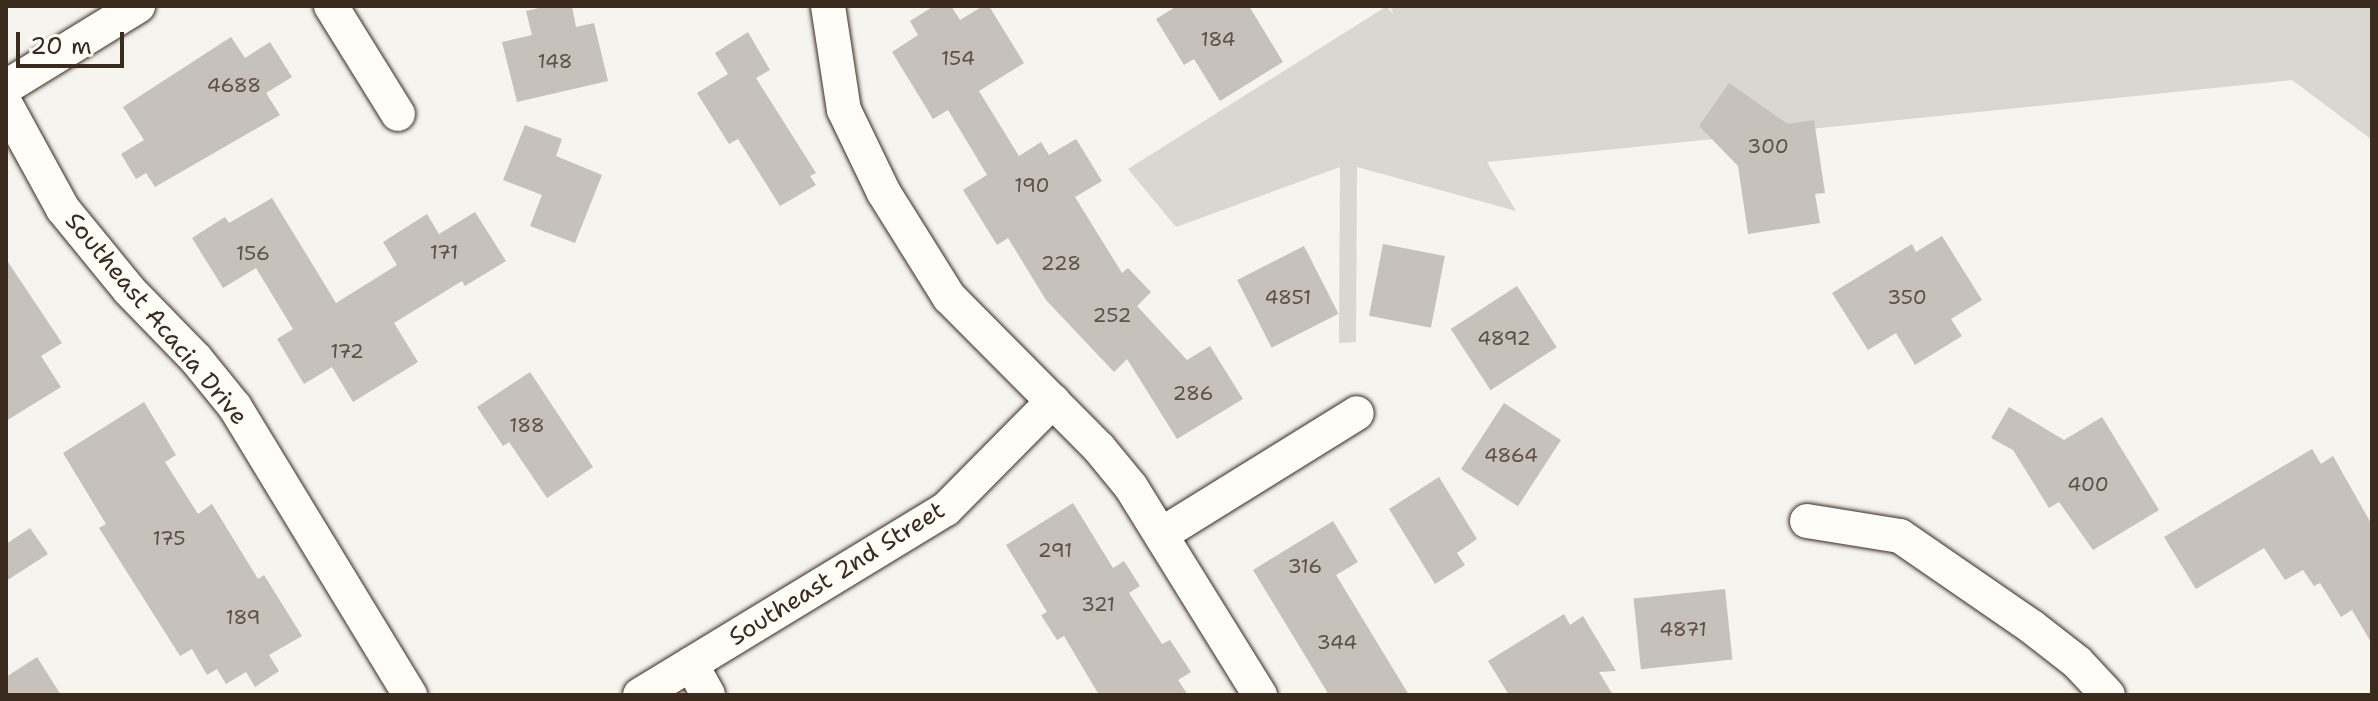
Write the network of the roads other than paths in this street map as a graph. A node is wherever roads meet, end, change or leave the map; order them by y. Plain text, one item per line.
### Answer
1 (138, 6) edge
2 (331, 6) edge
3 (828, 6) edge
4 (6, 87) edge
5 (6, 105) edge
6 (398, 114) dead end
7 (1053, 401) junction
8 (1357, 413) dead end
9 (1807, 521) dead end
10 (1162, 534) junction
11 (691, 664) junction
12 (410, 695) edge
13 (640, 695) edge
14 (708, 695) edge
15 (1260, 695) edge
16 (2108, 695) edge

1 - 4 street
2 - 6 street
3 - 7 street
5 - 12 street, Southeast Acacia Drive
7 - 10 street
7 - 11 street, Southeast 2nd Street
8 - 10 street
9 - 16 street
10 - 15 street
11 - 13 street, Southeast 2nd Street
11 - 14 street

